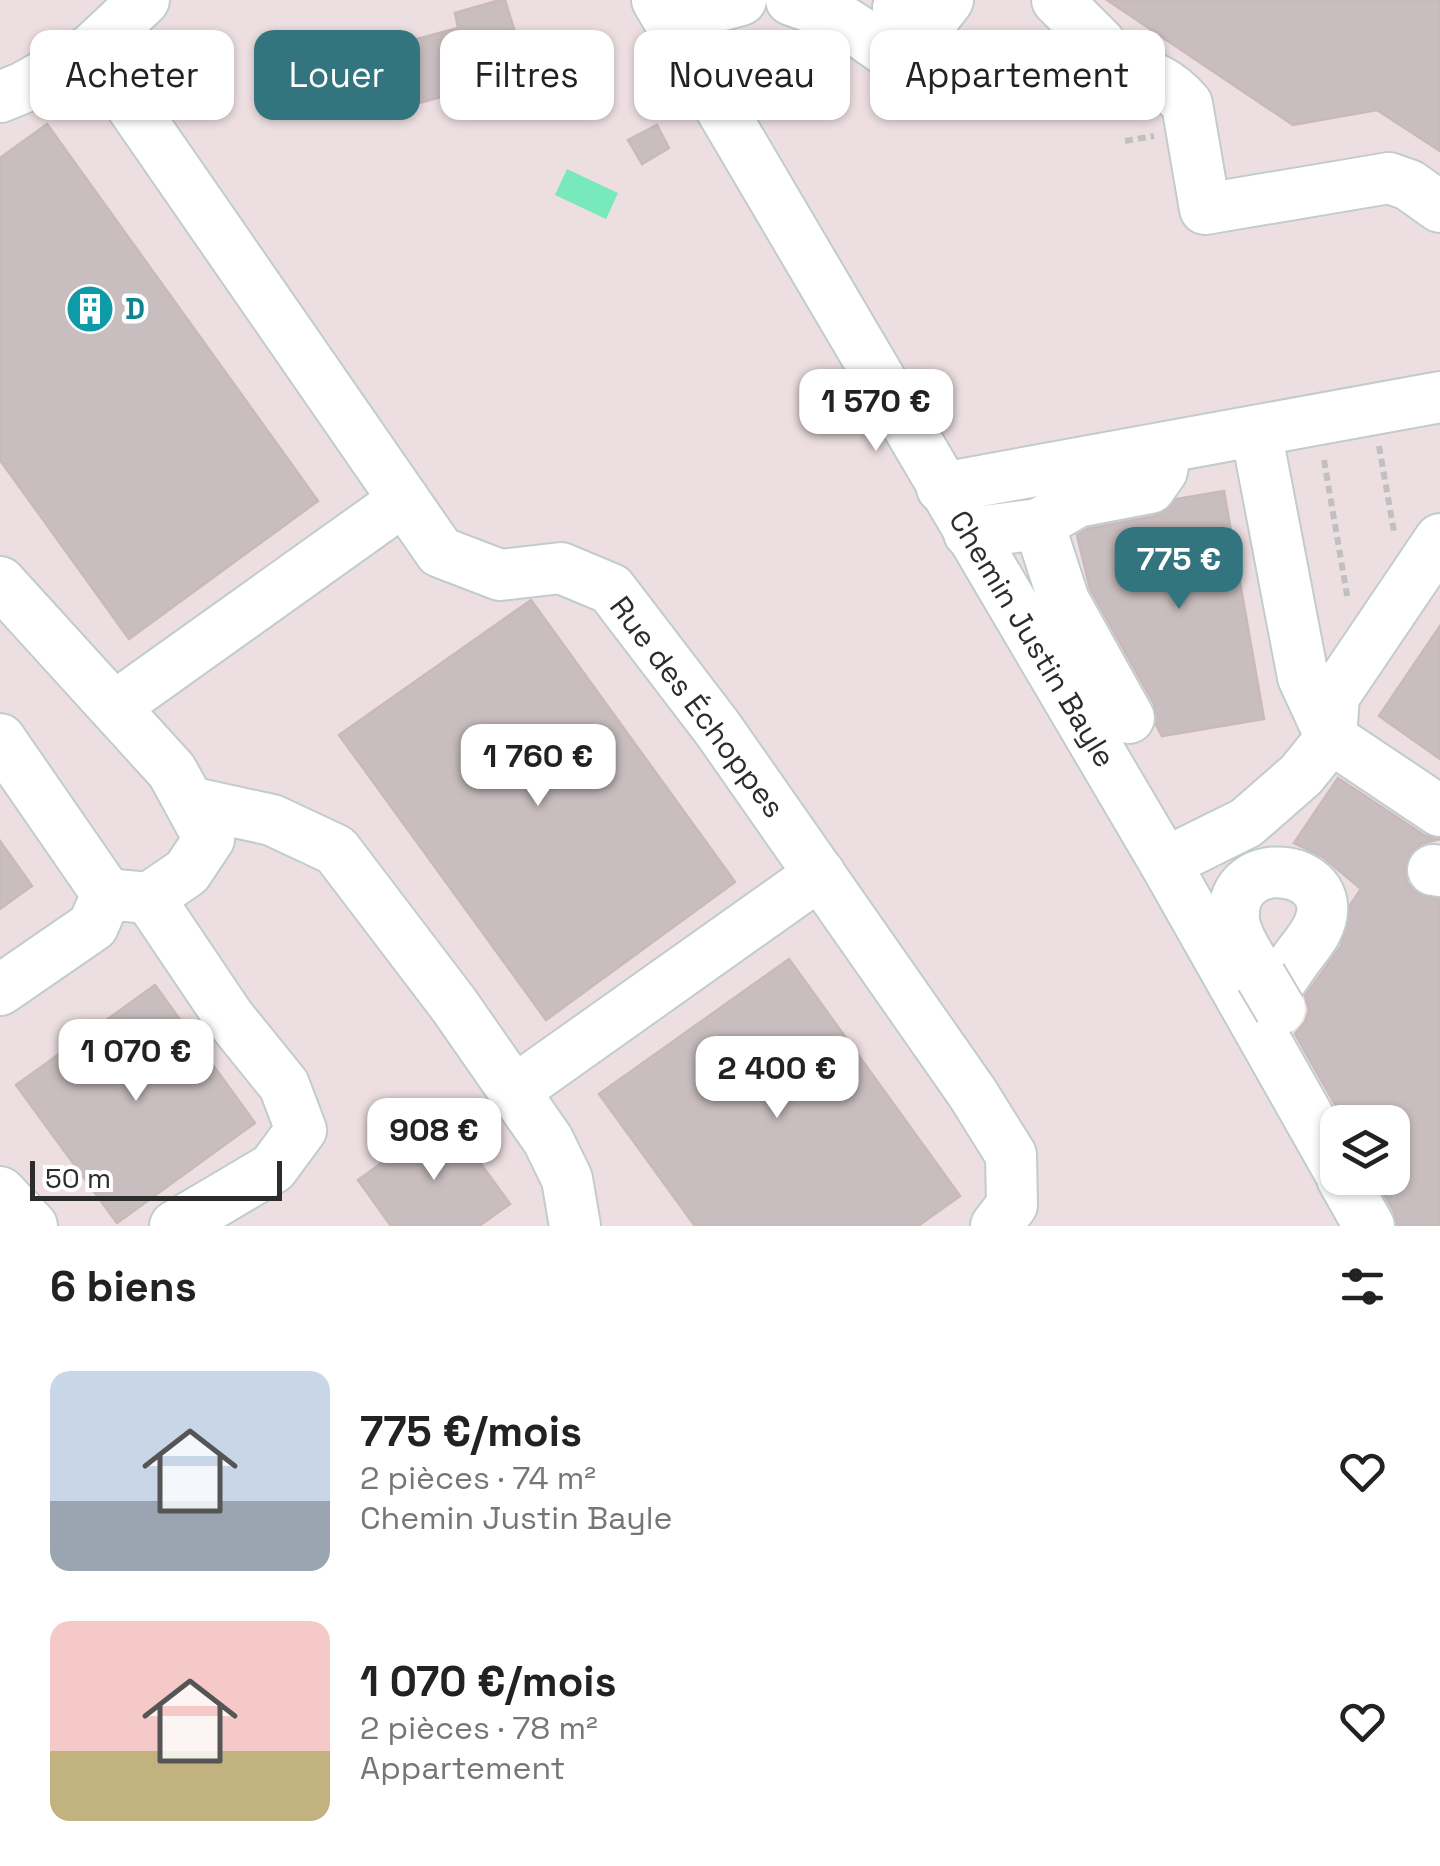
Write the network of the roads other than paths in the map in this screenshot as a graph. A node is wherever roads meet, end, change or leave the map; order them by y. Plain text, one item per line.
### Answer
1 (144, 0) edge
2 (729, 0) edge
3 (741, 0) edge
4 (791, 0) edge
5 (901, 0) edge
6 (948, 0) edge
7 (1057, 0) edge
8 (663, 10) edge
9 (97, 28) edge
10 (1088, 30) edge
11 (870, 39) edge
12 (1165, 86) edge
13 (0, 96) edge
14 (1440, 207) edge
15 (1440, 397) edge
16 (1256, 432) junction
17 (1166, 448) junction
18 (942, 488) junction
19 (404, 500) junction
20 (1040, 524) junction
21 (969, 534) junction
22 (1418, 544) edge
23 (0, 582) edge
24 (114, 706) junction
25 (1129, 718) dead end
26 (1331, 738) junction
27 (0, 740) edge
28 (189, 802) junction
29 (1440, 811) edge
30 (1165, 863) junction
31 (820, 874) junction
32 (128, 896) junction
33 (0, 990) edge
34 (514, 1092) junction
35 (1318, 1105) edge
36 (0, 1192) edge
37 (1352, 1195) edge
38 (1381, 1195) edge
39 (32, 1226) edge
40 (175, 1226) edge
41 (575, 1226) edge
42 (996, 1226) edge
43 (1369, 1226) edge
44 (1398, 1226) edge

1 - 9 street
2 - 3 street
2 - 8 street
4 - 11 street
5 - 6 street
7 - 10 street
8 - 18 street, Chemin Justin Bayle
9 - 13 street
9 - 19 street, Rue des Échoppes
12 - 14 street
15 - 16 street
16 - 17 street
16 - 26 street
17 - 18 street
17 - 20 street
18 - 21 street, Chemin Justin Bayle
19 - 24 street
19 - 31 street, Rue des Échoppes
20 - 21 street
20 - 25 street
21 - 30 street, Chemin Justin Bayle
22 - 26 street
23 - 24 street
24 - 28 street
26 - 29 street
26 - 30 street
27 - 32 street
28 - 32 street
28 - 34 street
30 - 35 street, Chemin Justin Bayle
31 - 34 street
31 - 42 street, Rue des Échoppes
32 - 33 street
32 - 40 street
34 - 41 street
36 - 39 street
37 - 43 street
38 - 44 street

